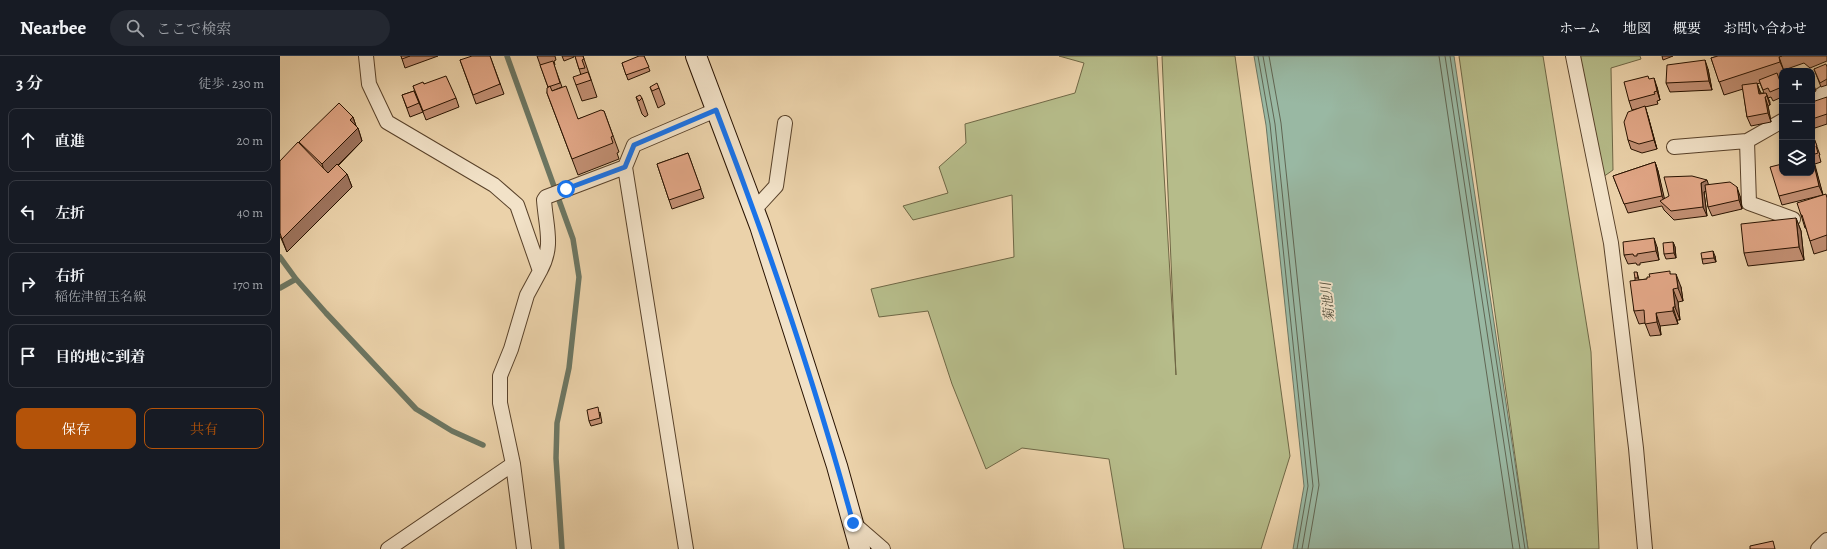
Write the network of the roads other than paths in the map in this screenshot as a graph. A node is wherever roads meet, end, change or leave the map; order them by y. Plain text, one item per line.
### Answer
1 (366, 56) edge
2 (696, 56) edge
3 (1572, 56) edge
4 (1827, 91) edge
5 (1815, 99) edge
6 (716, 110) junction
7 (785, 123) dead end
8 (1779, 123) edge
9 (1747, 141) junction
10 (1674, 147) dead end
11 (625, 167) junction
12 (754, 210) junction
13 (1793, 219) edge
14 (540, 271) junction
15 (513, 464) junction
16 (853, 523) junction
17 (1827, 540) edge
18 (388, 549) edge
19 (524, 549) edge
20 (686, 549) edge
21 (860, 549) edge
22 (883, 549) edge
23 (1645, 549) edge
24 (1818, 549) edge

1 - 14 street
2 - 6 main road
3 - 23 street
4 - 5 street
6 - 11 street
6 - 12 main road
7 - 12 street
8 - 9 street
9 - 10 street
9 - 13 street
11 - 14 street
11 - 20 street
12 - 16 main road
14 - 15 street
15 - 18 street
15 - 19 street
16 - 21 main road
16 - 22 street
17 - 24 street

